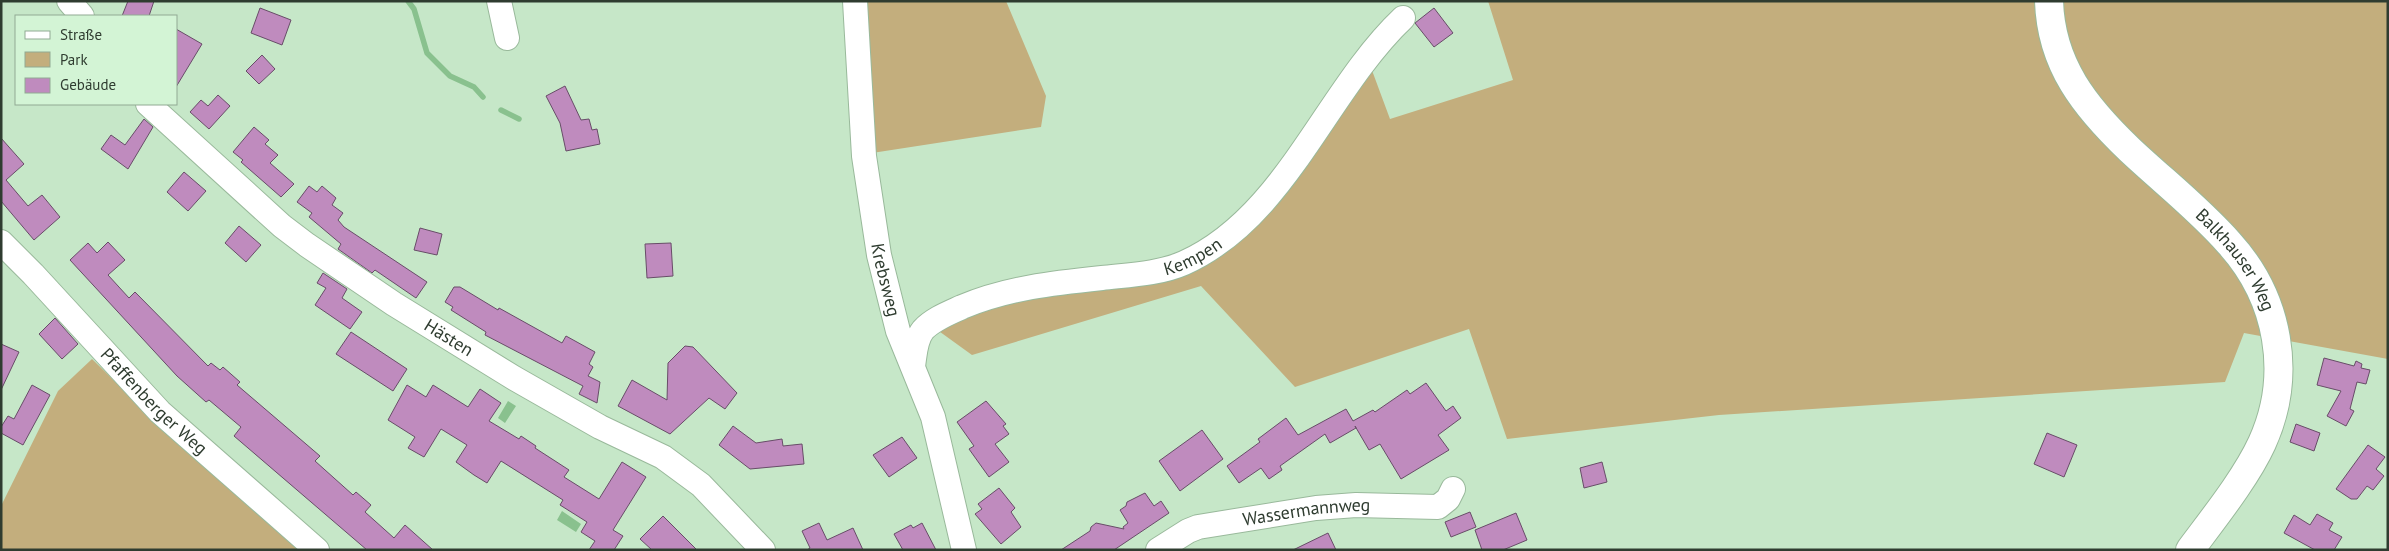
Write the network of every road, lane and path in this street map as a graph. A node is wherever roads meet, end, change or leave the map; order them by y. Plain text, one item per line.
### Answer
1 (69, 1) edge
2 (499, 1) edge
3 (855, 1) edge
4 (2049, 1) edge
5 (81, 15) edge
6 (1403, 18) dead end
7 (507, 38) dead end
8 (149, 105) edge
9 (1, 242) edge
10 (913, 366) junction
11 (1453, 489) dead end
12 (317, 550) edge
13 (763, 550) edge
14 (964, 550) edge
15 (1158, 550) edge
16 (2190, 550) edge

1 - 5 street
2 - 7 street
3 - 10 street, Krebsweg
4 - 16 main road, Balkhauser Weg
6 - 10 street, Kempen
8 - 13 street, Hästen
9 - 12 street, Pfaffenberger Weg
10 - 14 street, Krebsweg
11 - 15 street, Wassermannweg

